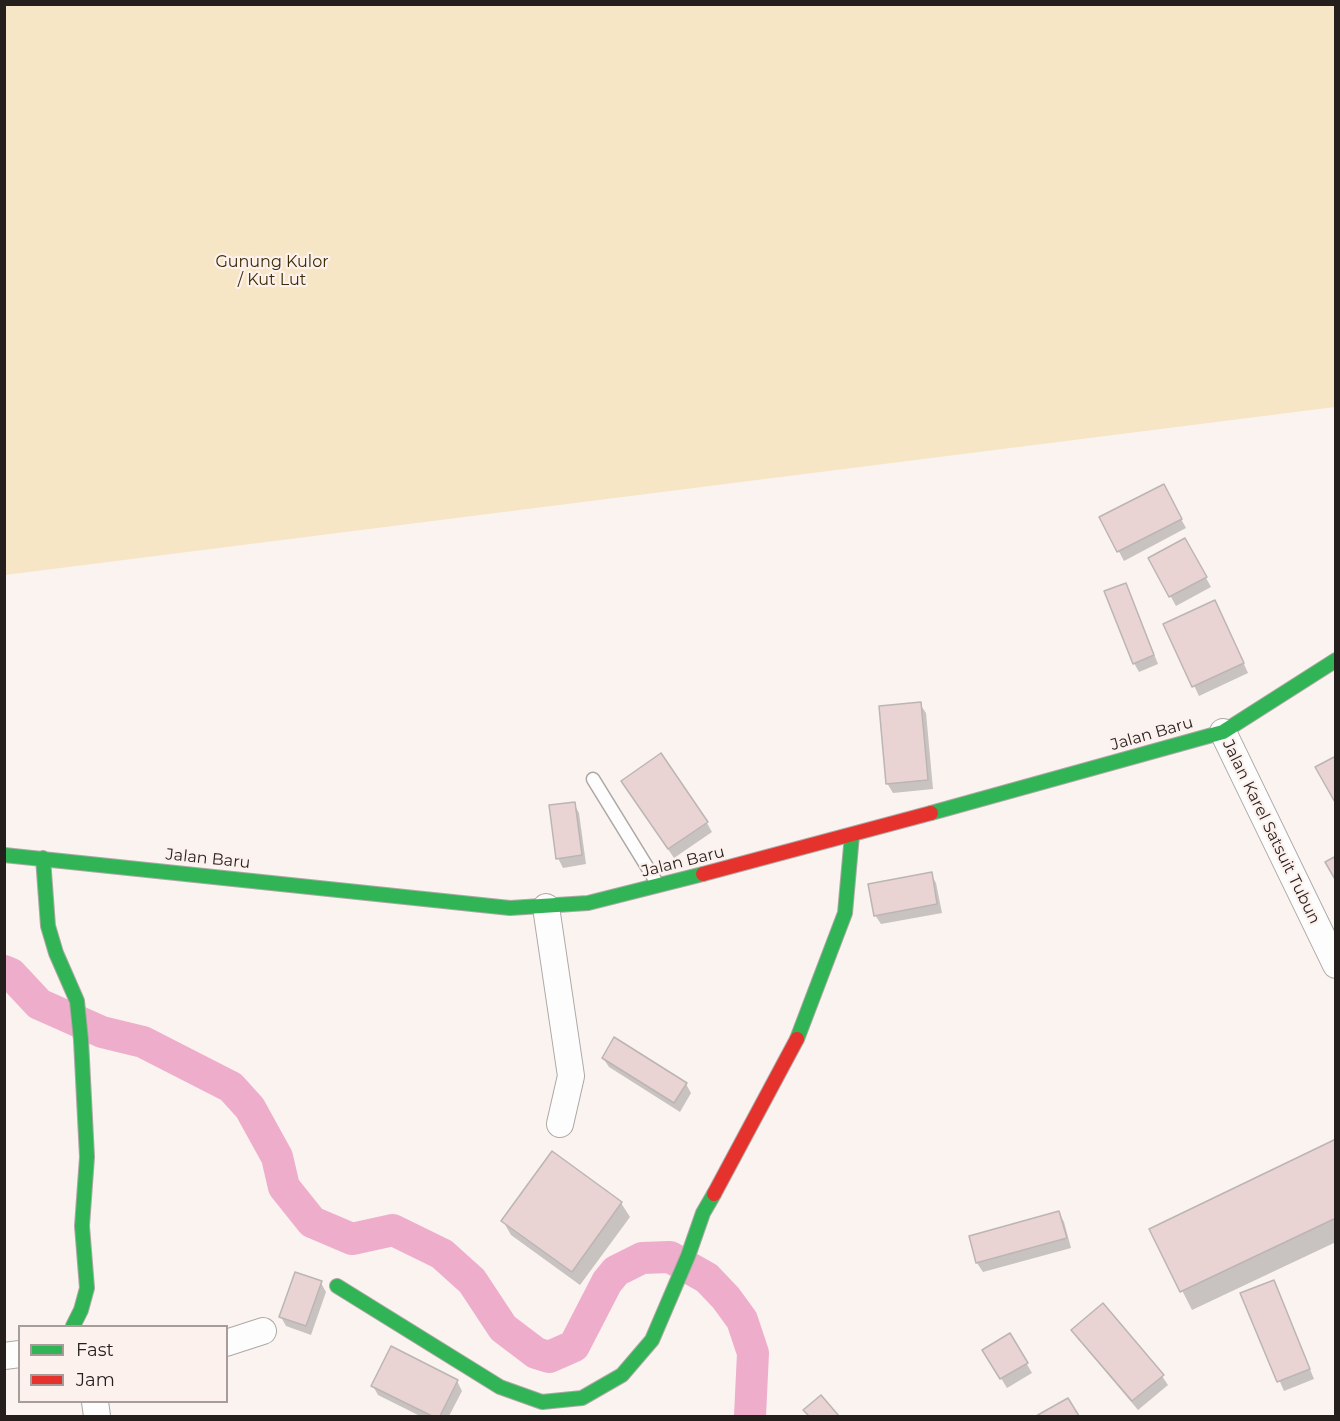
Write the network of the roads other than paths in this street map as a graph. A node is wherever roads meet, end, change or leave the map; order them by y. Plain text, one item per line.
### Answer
1 (1335, 660) edge
2 (1223, 732) junction
3 (593, 779) dead end
4 (852, 835) junction
5 (4, 855) edge
6 (43, 858) junction
7 (658, 885) junction
8 (546, 907) junction
9 (1335, 965) edge
10 (560, 1124) dead end
11 (337, 1286) dead end
12 (79, 1321) edge
13 (263, 1331) dead end
14 (228, 1342) edge

1 - 2 street, Jalan Baru
2 - 4 street, Jalan Baru
2 - 9 street, Jalan Karel Satsuit Tubun
3 - 7 lane
4 - 7 street, Jalan Baru
4 - 11 street
5 - 6 street, Jalan Baru
6 - 8 street, Jalan Baru
6 - 12 street
7 - 8 street, Jalan Baru
8 - 10 street
13 - 14 street

